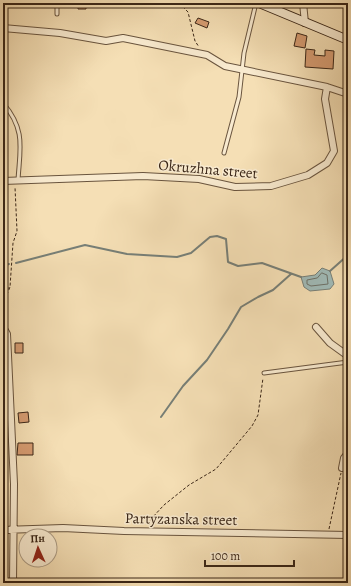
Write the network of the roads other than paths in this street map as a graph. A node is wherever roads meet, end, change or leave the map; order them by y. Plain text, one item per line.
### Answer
1 (57, 3) edge
2 (257, 3) edge
3 (303, 3) edge
4 (269, 5) edge
5 (57, 14) dead end
6 (305, 23) junction
7 (3, 28) edge
8 (348, 40) edge
9 (244, 71) junction
10 (327, 87) junction
11 (348, 94) edge
12 (3, 103) edge
13 (224, 153) dead end
14 (16, 180) junction
15 (3, 181) edge
16 (316, 327) dead end
17 (3, 328) edge
18 (348, 356) edge
19 (348, 362) edge
20 (264, 373) road end
21 (348, 454) edge
22 (342, 468) road end
23 (3, 530) edge
24 (14, 530) junction
25 (348, 535) edge
26 (13, 583) edge

1 - 5 lane
2 - 4 street
2 - 9 lane
3 - 6 street
4 - 6 street
6 - 8 street
7 - 9 street
9 - 10 street
9 - 13 lane
10 - 11 street
10 - 14 street, Okruzhna street
12 - 14 lane
14 - 15 street, Okruzhna street
16 - 18 street
17 - 24 street
19 - 20 lane
21 - 22 street
23 - 24 street, Partyzanska street
24 - 25 street, Partyzanska street
24 - 26 street

